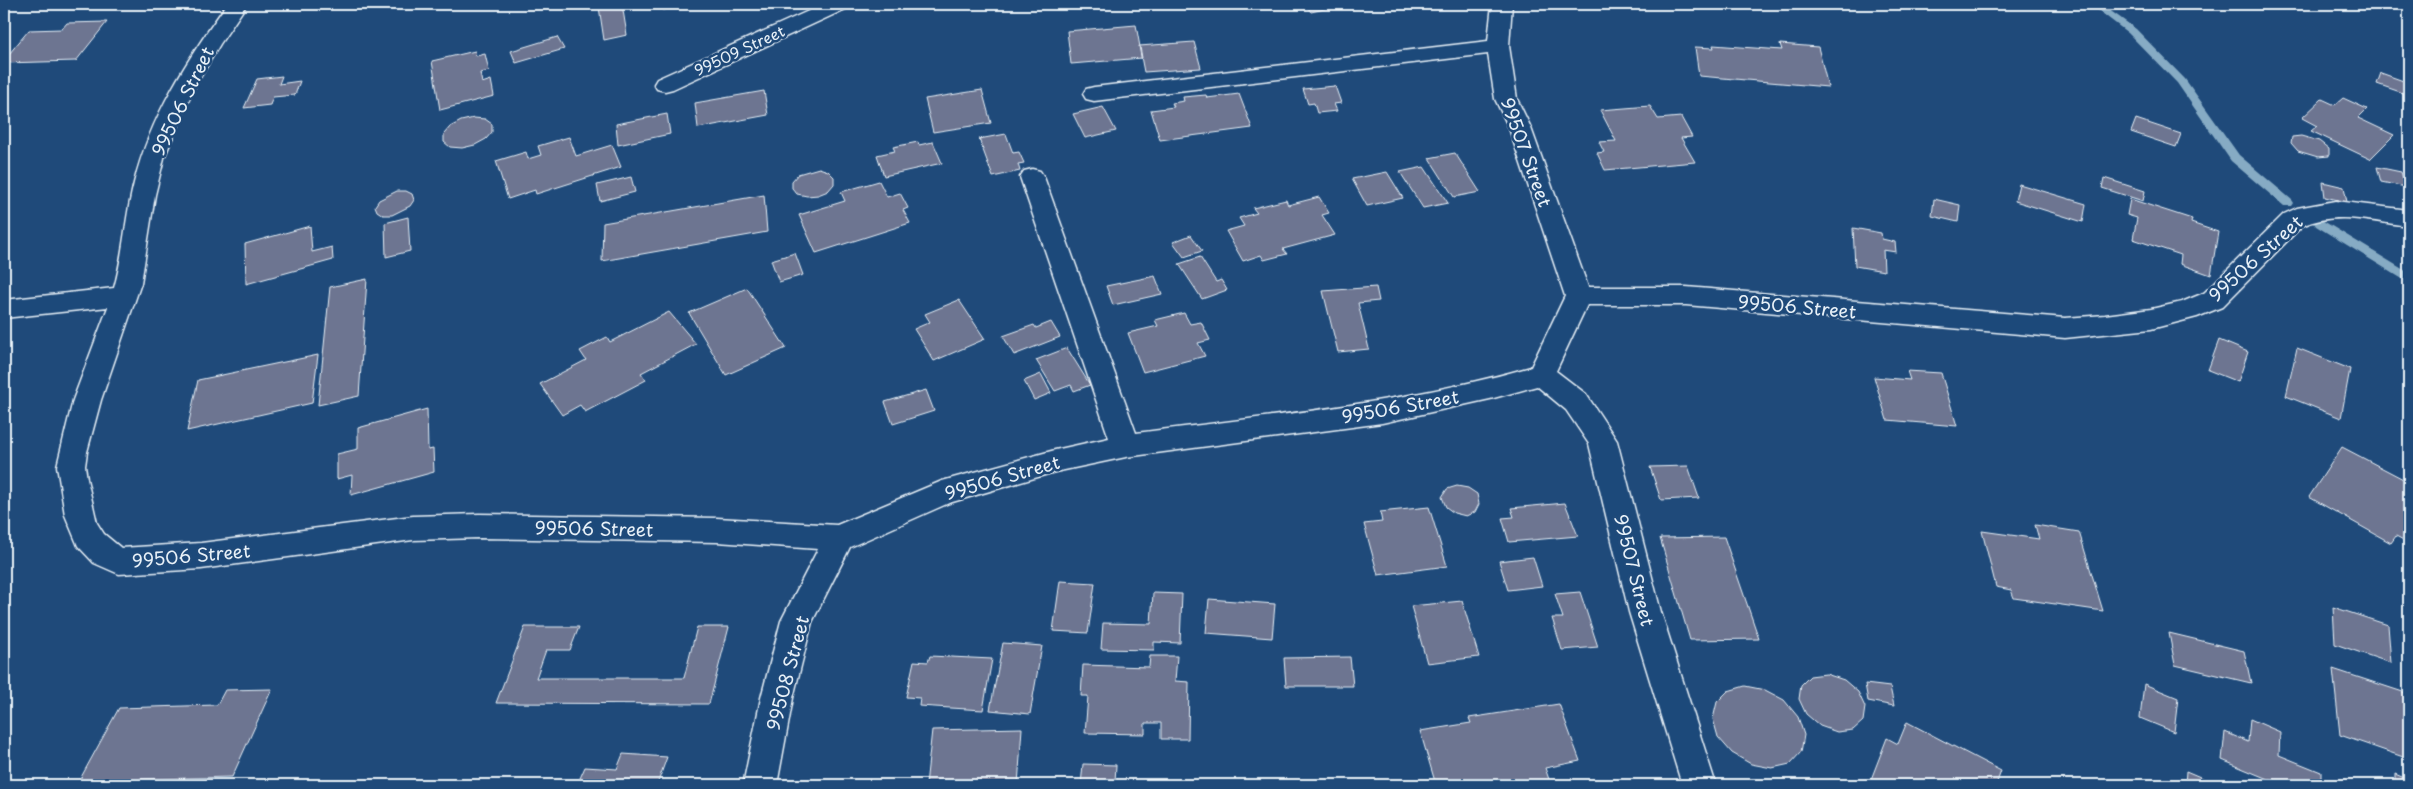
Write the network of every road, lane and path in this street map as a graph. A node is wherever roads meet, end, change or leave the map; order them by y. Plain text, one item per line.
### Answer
1 (238, 4) edge
2 (841, 4) edge
3 (1502, 4) edge
4 (1498, 46) junction
5 (665, 84) dead end
6 (1094, 94) dead end
7 (1032, 176) dead end
8 (2409, 218) edge
9 (124, 296) junction
10 (1578, 296) junction
11 (4, 309) edge
12 (1541, 374) junction
13 (1126, 446) junction
14 (839, 538) junction
15 (760, 785) edge
16 (1699, 785) edge

1 - 9 street, 99506 Street
2 - 5 street, 99509 Street
3 - 4 street, 99507 Street
4 - 6 street
4 - 10 street, 99507 Street
7 - 13 street
8 - 10 street, 99506 Street
9 - 11 street
9 - 14 street, 99506 Street
10 - 12 street
12 - 13 street, 99506 Street
12 - 16 street, 99507 Street
13 - 14 street, 99506 Street
14 - 15 street, 99508 Street

